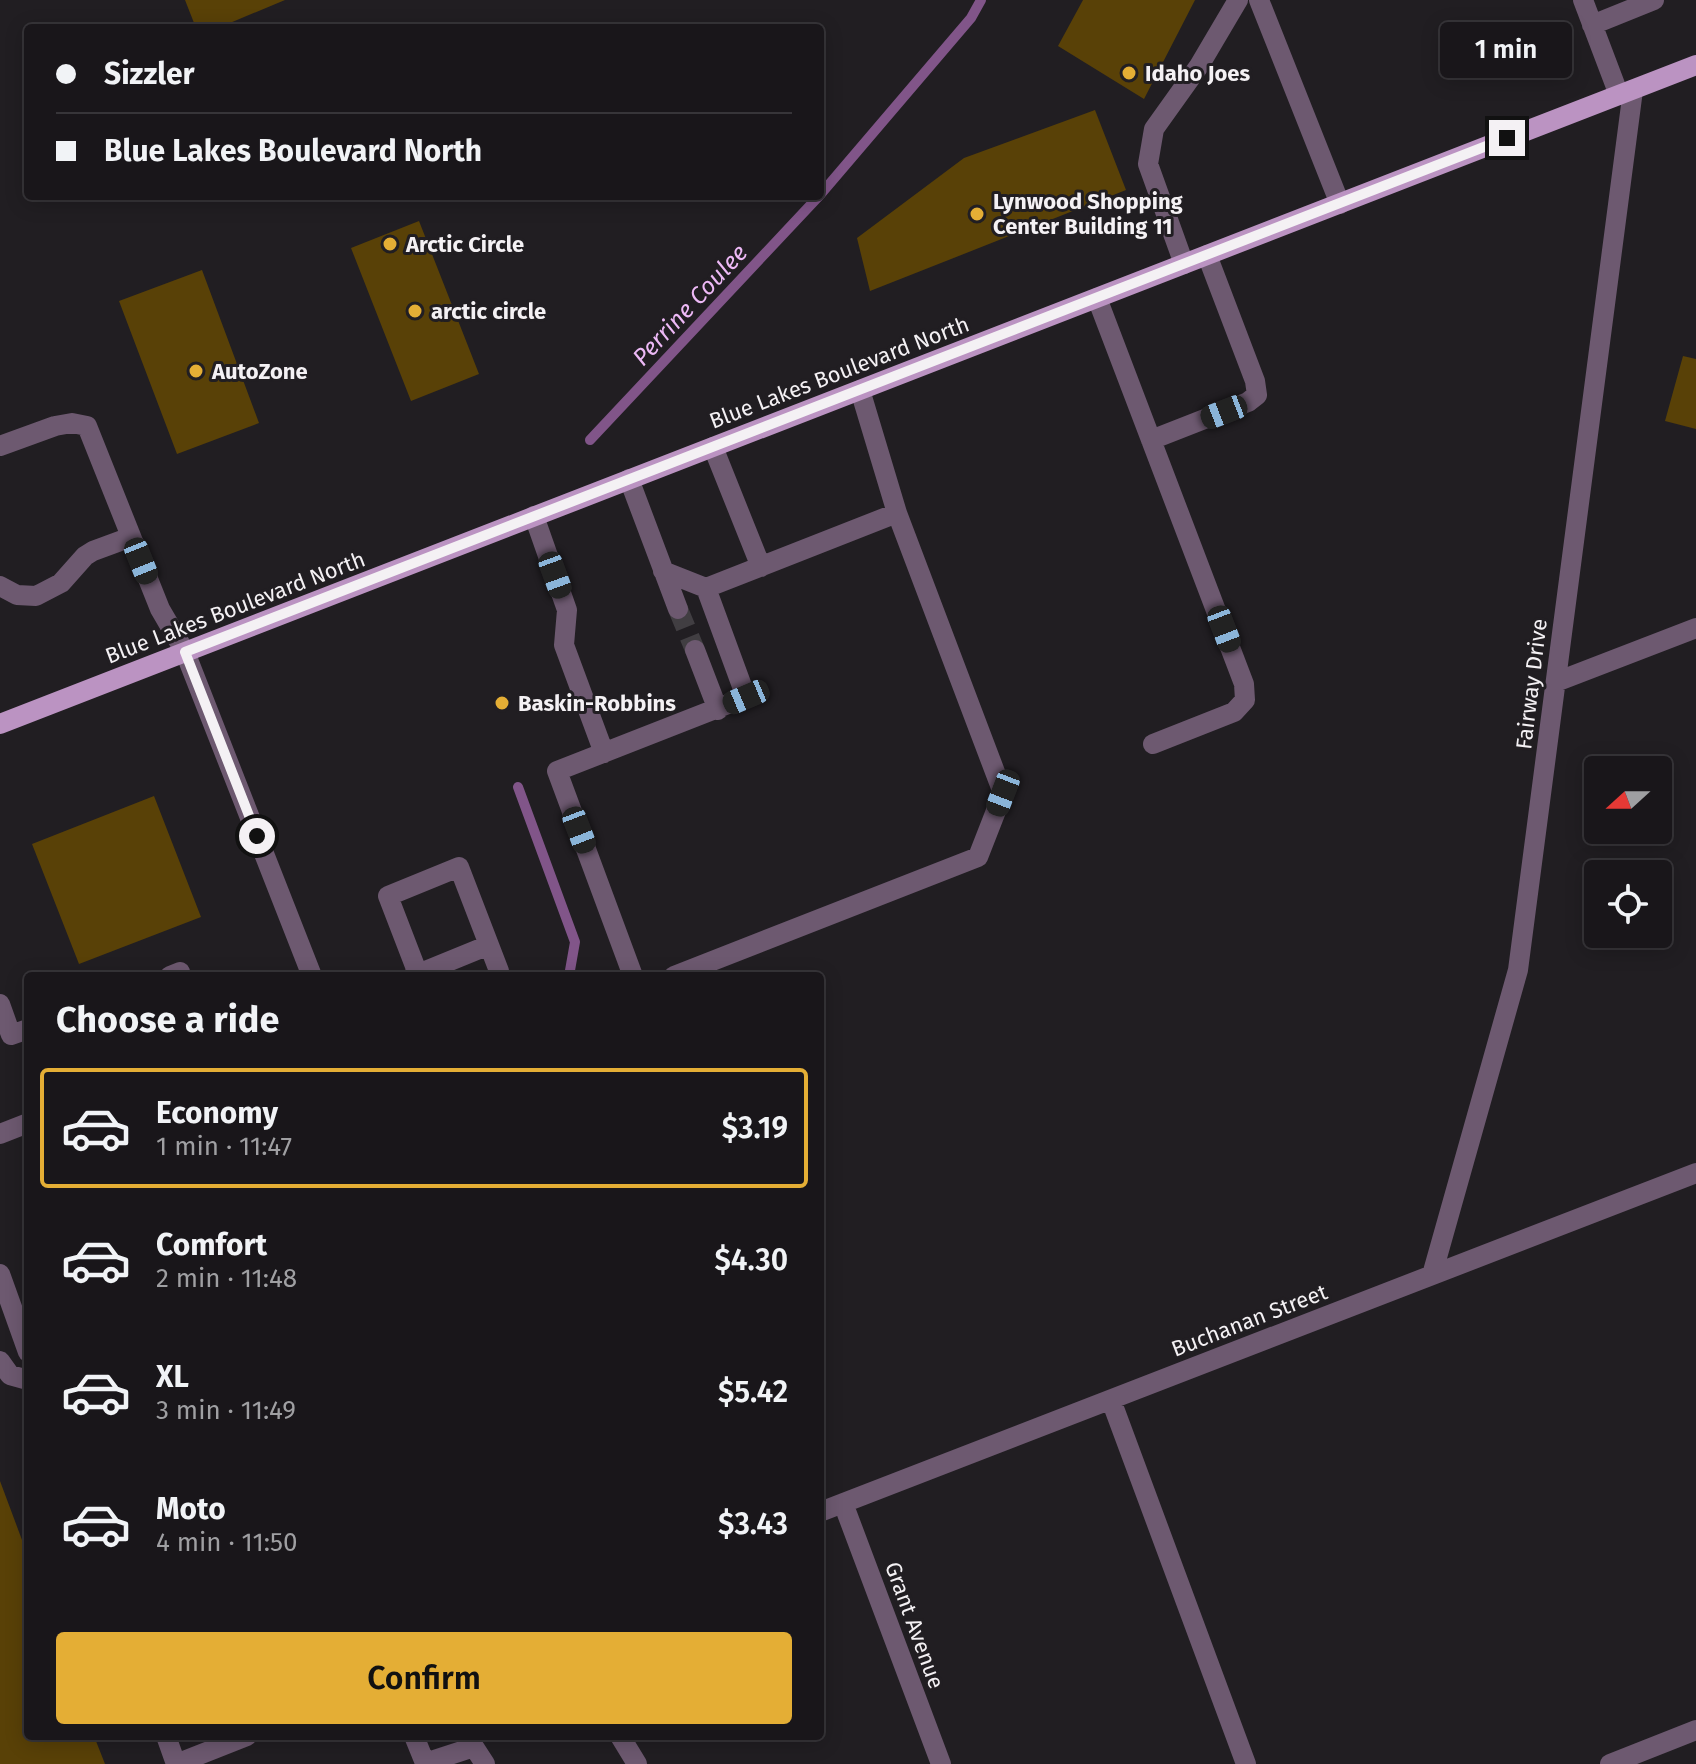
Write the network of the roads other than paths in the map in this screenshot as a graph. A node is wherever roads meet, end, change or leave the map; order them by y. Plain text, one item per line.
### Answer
1 (1238, 0) edge
2 (1259, 0) edge
3 (1583, 0) edge
4 (1654, 0) edge
5 (1592, 25) junction
6 (1696, 65) edge
7 (1626, 92) junction
8 (1340, 204) junction
9 (1207, 255) junction
10 (1184, 264) junction
11 (1097, 298) junction
12 (860, 390) junction
13 (1151, 440) junction
14 (0, 446) edge
15 (713, 447) junction
16 (629, 479) junction
17 (897, 513) junction
18 (534, 516) junction
19 (131, 537) junction
20 (761, 567) junction
21 (663, 571) junction
22 (0, 586) edge
23 (706, 588) junction
24 (678, 609) tunnel mouth
25 (1696, 628) edge
26 (695, 650) tunnel mouth
27 (185, 652) junction
28 (1556, 682) junction
29 (718, 710) junction
30 (0, 724) edge
31 (1153, 744) dead end
32 (604, 753) junction
33 (489, 945) junction
34 (310, 972) edge
35 (415, 972) edge
36 (423, 972) edge
37 (499, 972) edge
38 (632, 972) edge
39 (684, 972) edge
40 (0, 1004) edge
41 (13, 1034) edge
42 (24, 1125) edge
43 (0, 1134) edge
44 (1696, 1173) edge
45 (0, 1274) edge
46 (1432, 1275) junction
47 (24, 1341) edge
48 (1111, 1400) junction
49 (843, 1503) junction
50 (824, 1510) edge
51 (1696, 1730) edge
52 (167, 1740) edge
53 (237, 1740) edge
54 (416, 1740) edge
55 (622, 1740) edge
56 (485, 1764) edge
57 (637, 1764) edge
58 (941, 1764) edge
59 (1246, 1764) edge
60 (1610, 1764) edge

1 - 10 street
2 - 8 street
3 - 5 street
4 - 5 street
5 - 7 street
6 - 7 main road, Blue Lakes Boulevard North
7 - 8 main road, Blue Lakes Boulevard North
7 - 28 street, Fairway Drive
8 - 9 main road, Blue Lakes Boulevard North
9 - 10 main road, Blue Lakes Boulevard North
9 - 13 street
10 - 11 main road, Blue Lakes Boulevard North
11 - 12 main road, Blue Lakes Boulevard North
11 - 13 street
12 - 15 main road, Blue Lakes Boulevard North
12 - 17 street
13 - 31 street
14 - 19 street
15 - 16 main road, Blue Lakes Boulevard North
15 - 20 street
16 - 18 main road, Blue Lakes Boulevard North
16 - 21 street
17 - 20 street
17 - 39 street
18 - 27 main road, Blue Lakes Boulevard North
18 - 32 street
19 - 22 street
19 - 27 street
20 - 23 street
21 - 23 street
21 - 24 street
23 - 29 street
25 - 28 street
26 - 29 street
27 - 30 main road, Blue Lakes Boulevard North
27 - 34 street
28 - 46 street, Fairway Drive
29 - 32 street
32 - 38 street
33 - 35 street
33 - 36 street
33 - 37 street
40 - 41 street
42 - 43 street
44 - 46 street, Buchanan Street
45 - 47 street
46 - 48 street, Buchanan Street
48 - 49 street, Buchanan Street
48 - 59 street
49 - 50 street, Buchanan Street
49 - 58 street, Grant Avenue
51 - 60 street
52 - 53 street
54 - 56 street
55 - 57 street

